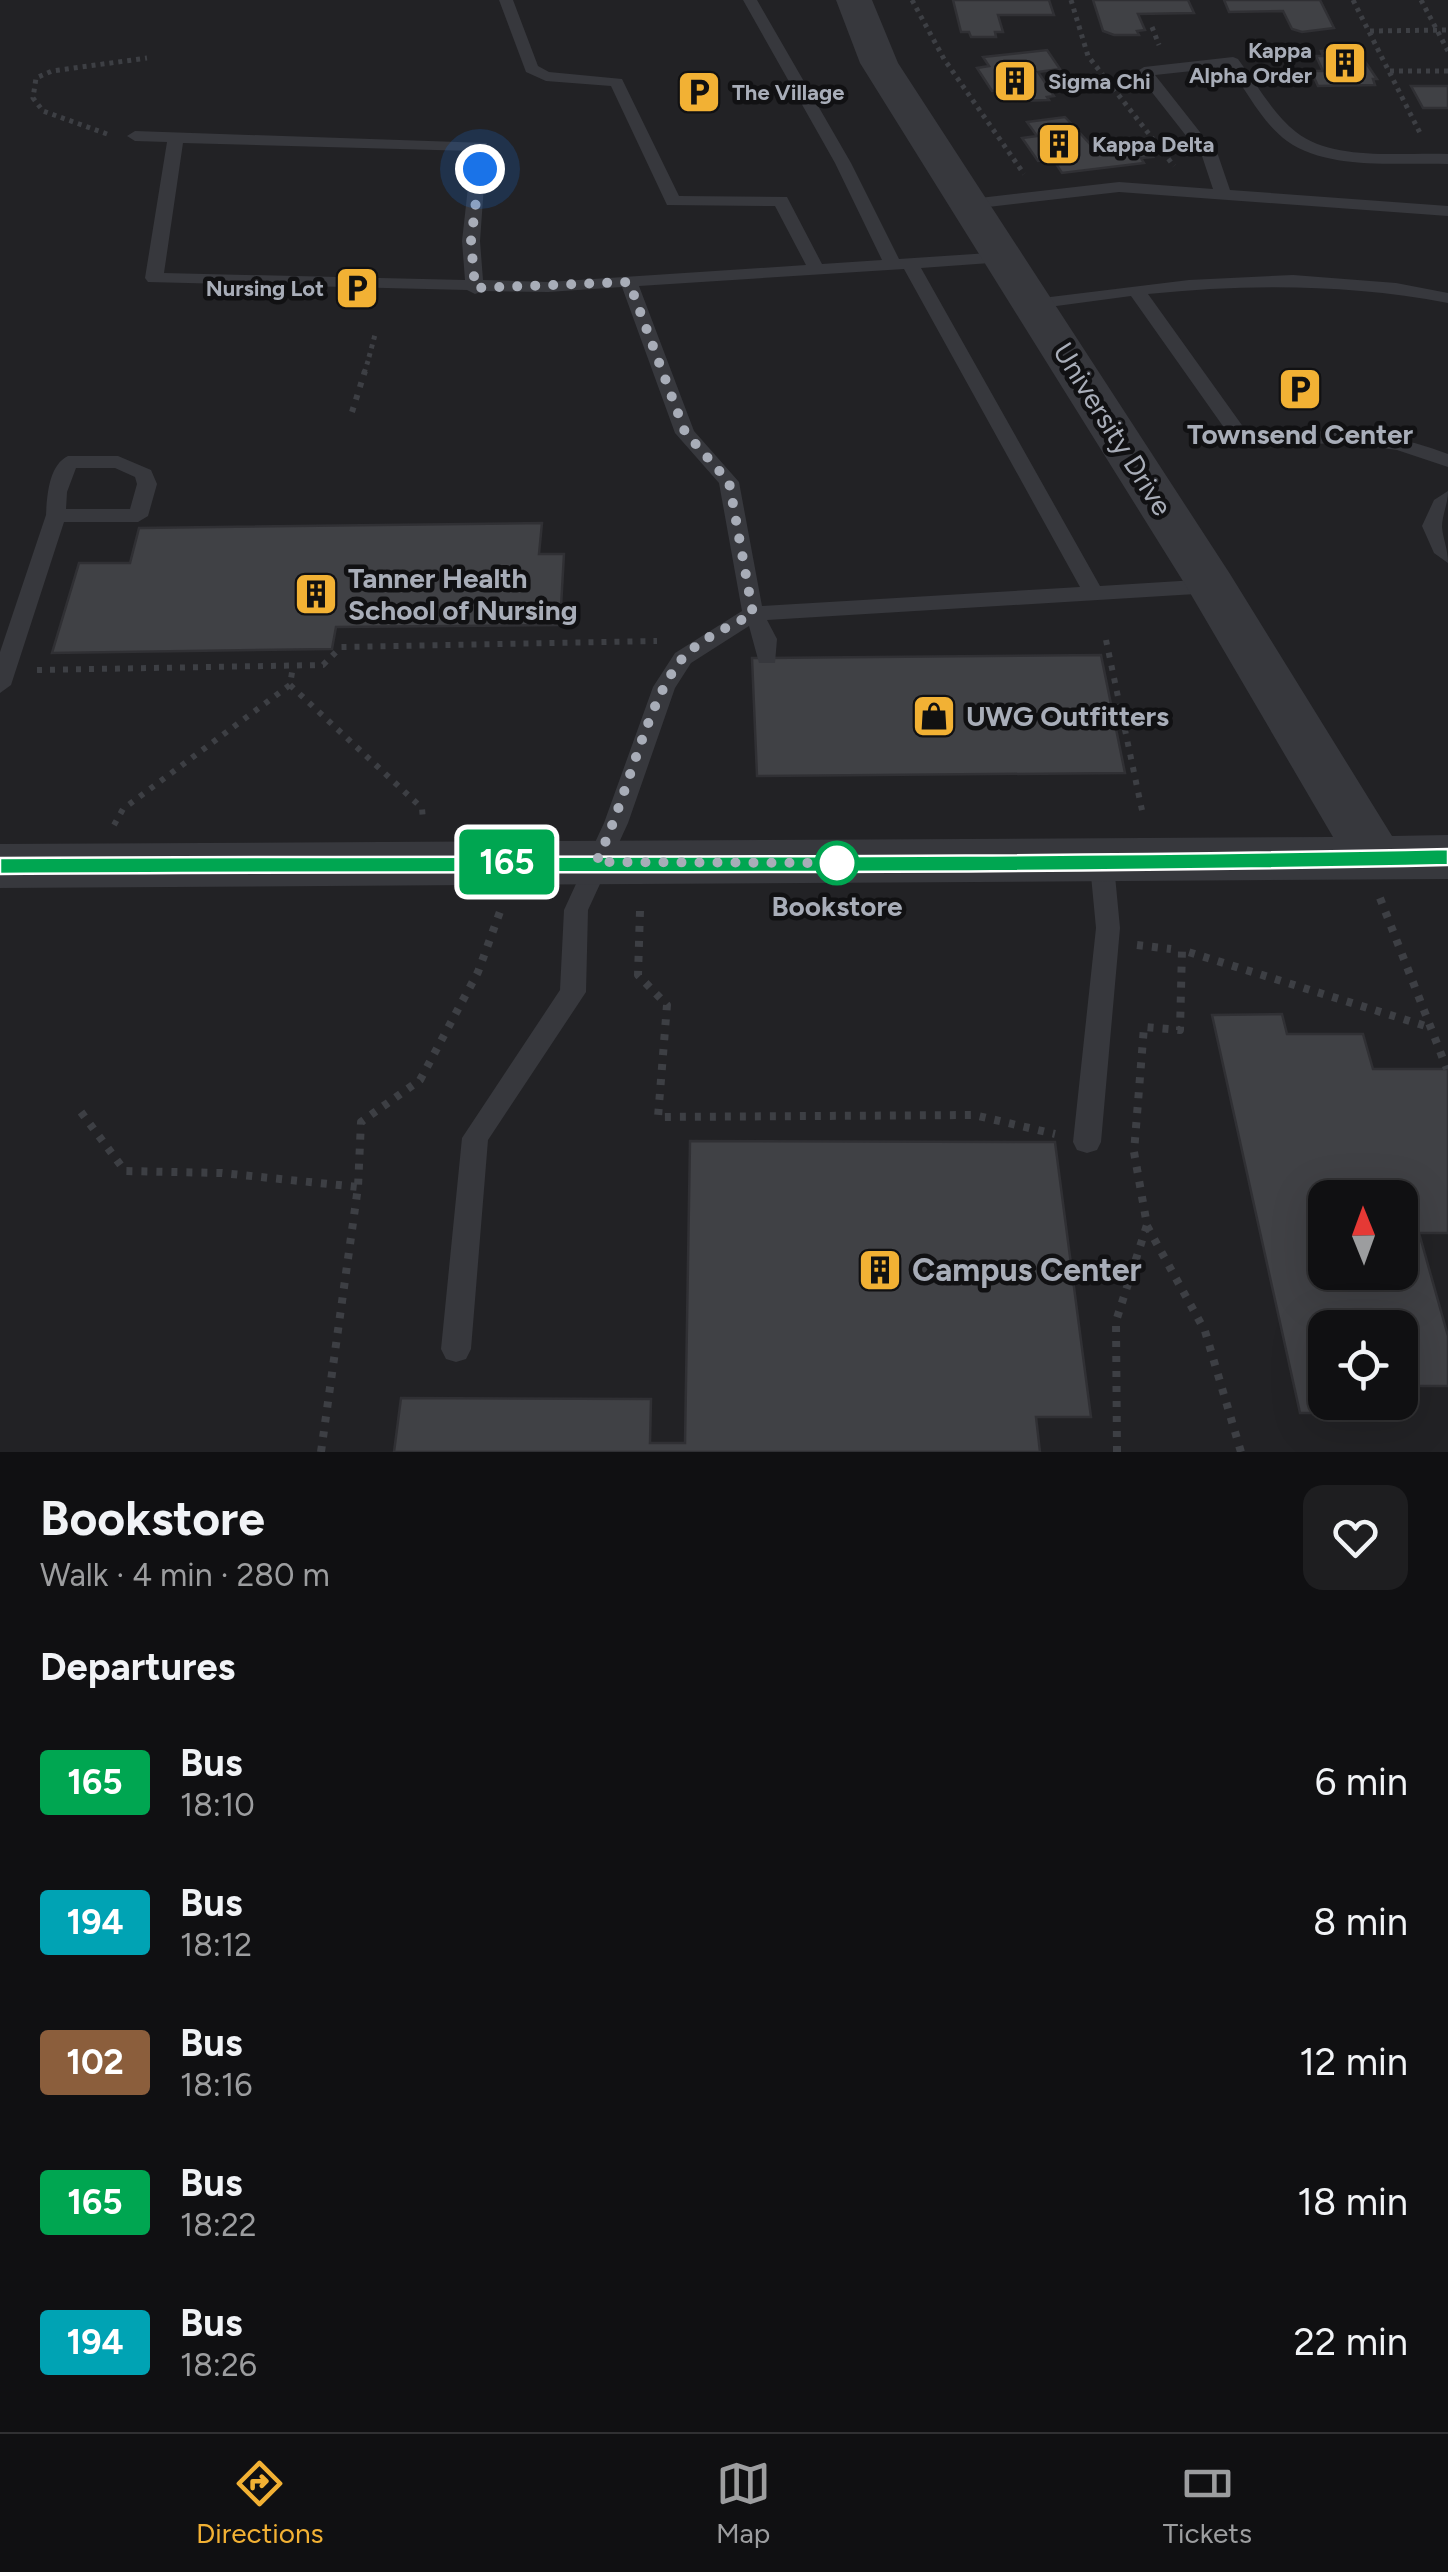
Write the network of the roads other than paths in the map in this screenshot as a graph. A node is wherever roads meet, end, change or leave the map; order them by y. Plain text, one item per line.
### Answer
1 (506, 0) edge
2 (750, 0) edge
3 (854, 0) edge
4 (134, 136) road end
5 (176, 138) junction
6 (1448, 159) edge
7 (1222, 192) junction
8 (971, 204) junction
9 (1448, 211) edge
10 (1004, 256) junction
11 (901, 264) junction
12 (817, 270) junction
13 (629, 282) junction
14 (475, 288) junction
15 (1136, 290) junction
16 (1448, 298) edge
17 (1034, 304) junction
18 (1448, 461) edge
19 (1448, 497) edge
20 (56, 516) junction
21 (1448, 556) edge
22 (1212, 586) junction
23 (1094, 594) junction
24 (753, 614) junction
25 (767, 658) dead end
26 (0, 685) edge
27 (1448, 857) edge
28 (596, 862) junction
29 (1102, 865) junction
30 (0, 866) edge
31 (1370, 878) junction
32 (1088, 1142) road end
33 (456, 1350) dead end

1 - 12 lane
2 - 11 lane
3 - 8 street, University Drive
4 - 5 lane
5 - 14 lane
5 - 14 lane
6 - 7 lane
7 - 8 lane
7 - 9 lane
8 - 10 street, University Drive
10 - 11 lane
10 - 17 street, University Drive
11 - 12 lane
11 - 23 lane
12 - 13 lane
13 - 14 lane
13 - 24 lane
15 - 16 lane
15 - 17 lane
15 - 18 lane
17 - 22 street, University Drive
19 - 21 lane
20 - 20 lane
20 - 26 lane
22 - 23 lane
22 - 31 street, University Drive
23 - 24 lane
24 - 25 lane
24 - 28 lane
27 - 31 street
28 - 29 street
28 - 30 street
28 - 33 lane
29 - 31 street
29 - 32 lane

